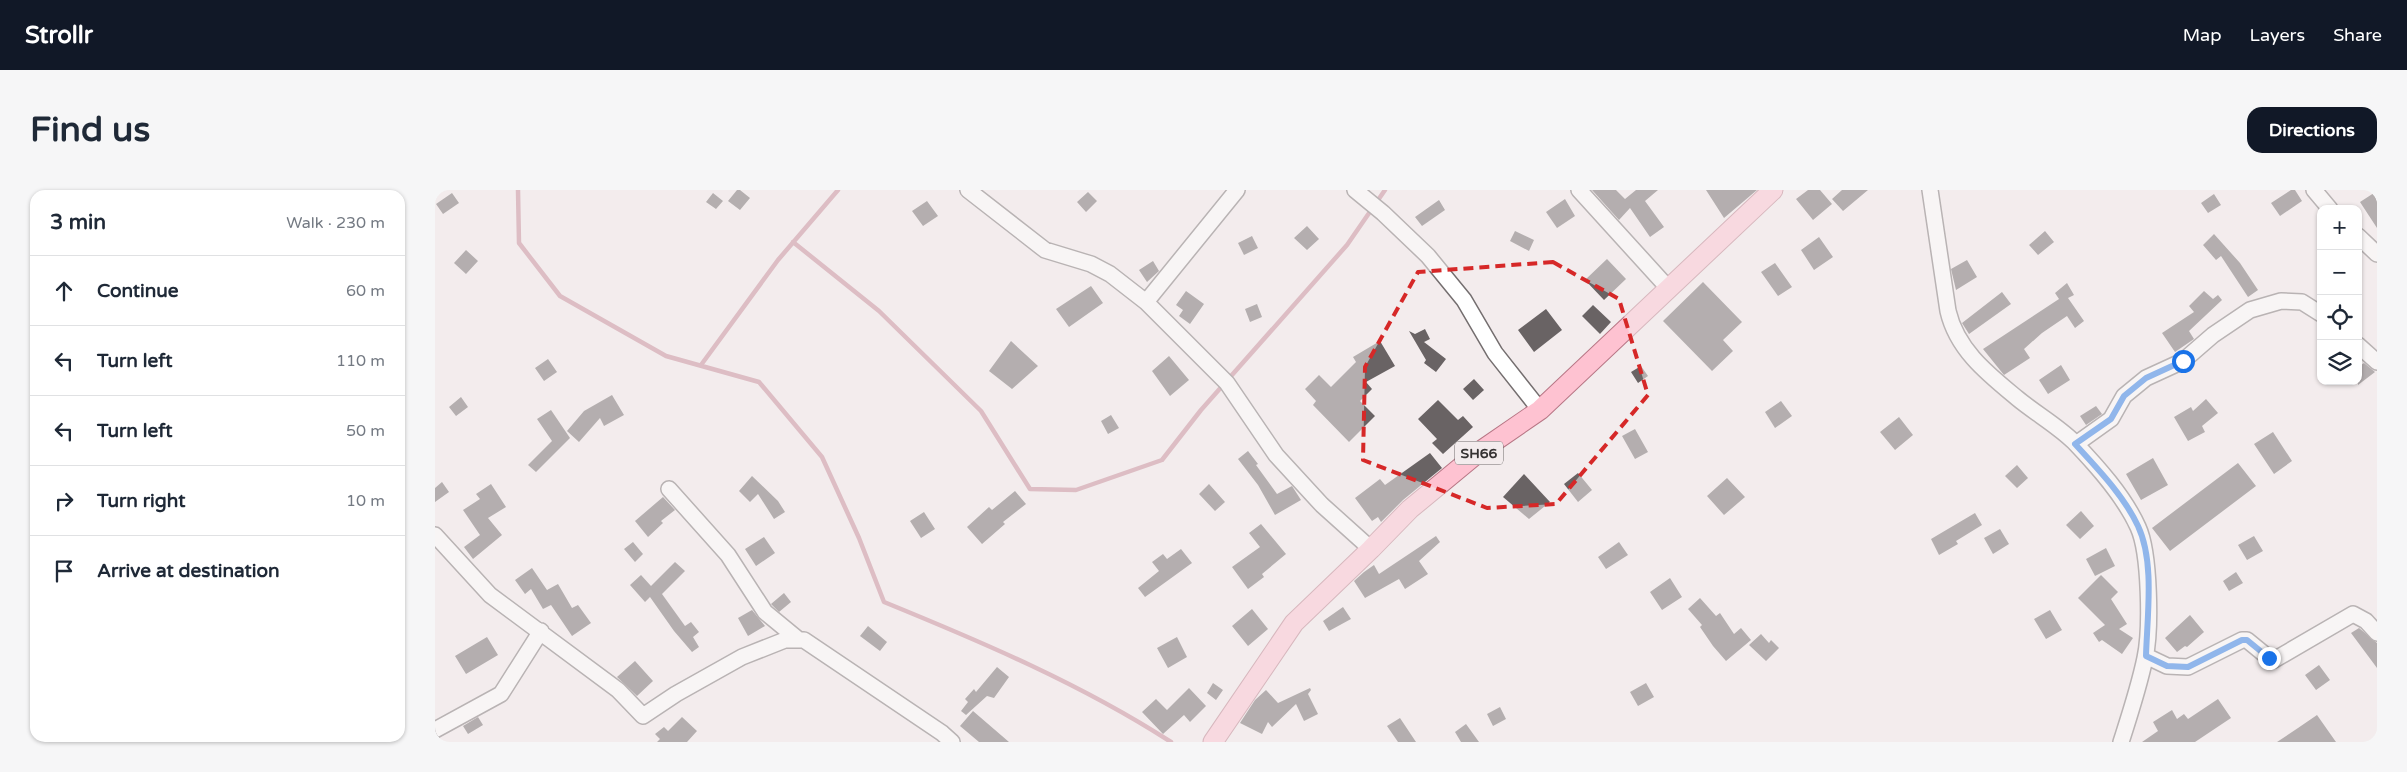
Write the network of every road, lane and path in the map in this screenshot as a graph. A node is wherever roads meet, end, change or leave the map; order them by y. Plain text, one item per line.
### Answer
1 (969, 190) edge
2 (1237, 190) edge
3 (1355, 190) edge
4 (1579, 190) edge
5 (1773, 190) edge
6 (1930, 190) edge
7 (2314, 190) edge
8 (2327, 205) edge
9 (2362, 240) edge
10 (2377, 254) edge
11 (1669, 288) junction
12 (1146, 302) junction
13 (2317, 311) edge
14 (2362, 349) edge
15 (2377, 362) edge
16 (1540, 410) junction
17 (2075, 444) junction
18 (669, 489) dead end
19 (435, 534) edge
20 (1371, 549) junction
21 (541, 631) junction
22 (2377, 632) edge
23 (799, 640) junction
24 (2146, 656) junction
25 (435, 730) edge
26 (952, 742) edge
27 (1213, 742) edge
28 (2121, 742) edge

1 - 12 street
2 - 12 street
3 - 16 street
4 - 11 street
5 - 11 main road, SH66
6 - 17 street
7 - 8 street
9 - 10 street
11 - 16 main road, SH66
12 - 20 street
13 - 17 street
14 - 15 street
16 - 20 main road, SH66
17 - 24 street
18 - 23 street
19 - 21 street
20 - 27 main road, SH66
21 - 23 street
21 - 25 street
22 - 24 street
23 - 26 street
24 - 28 street

